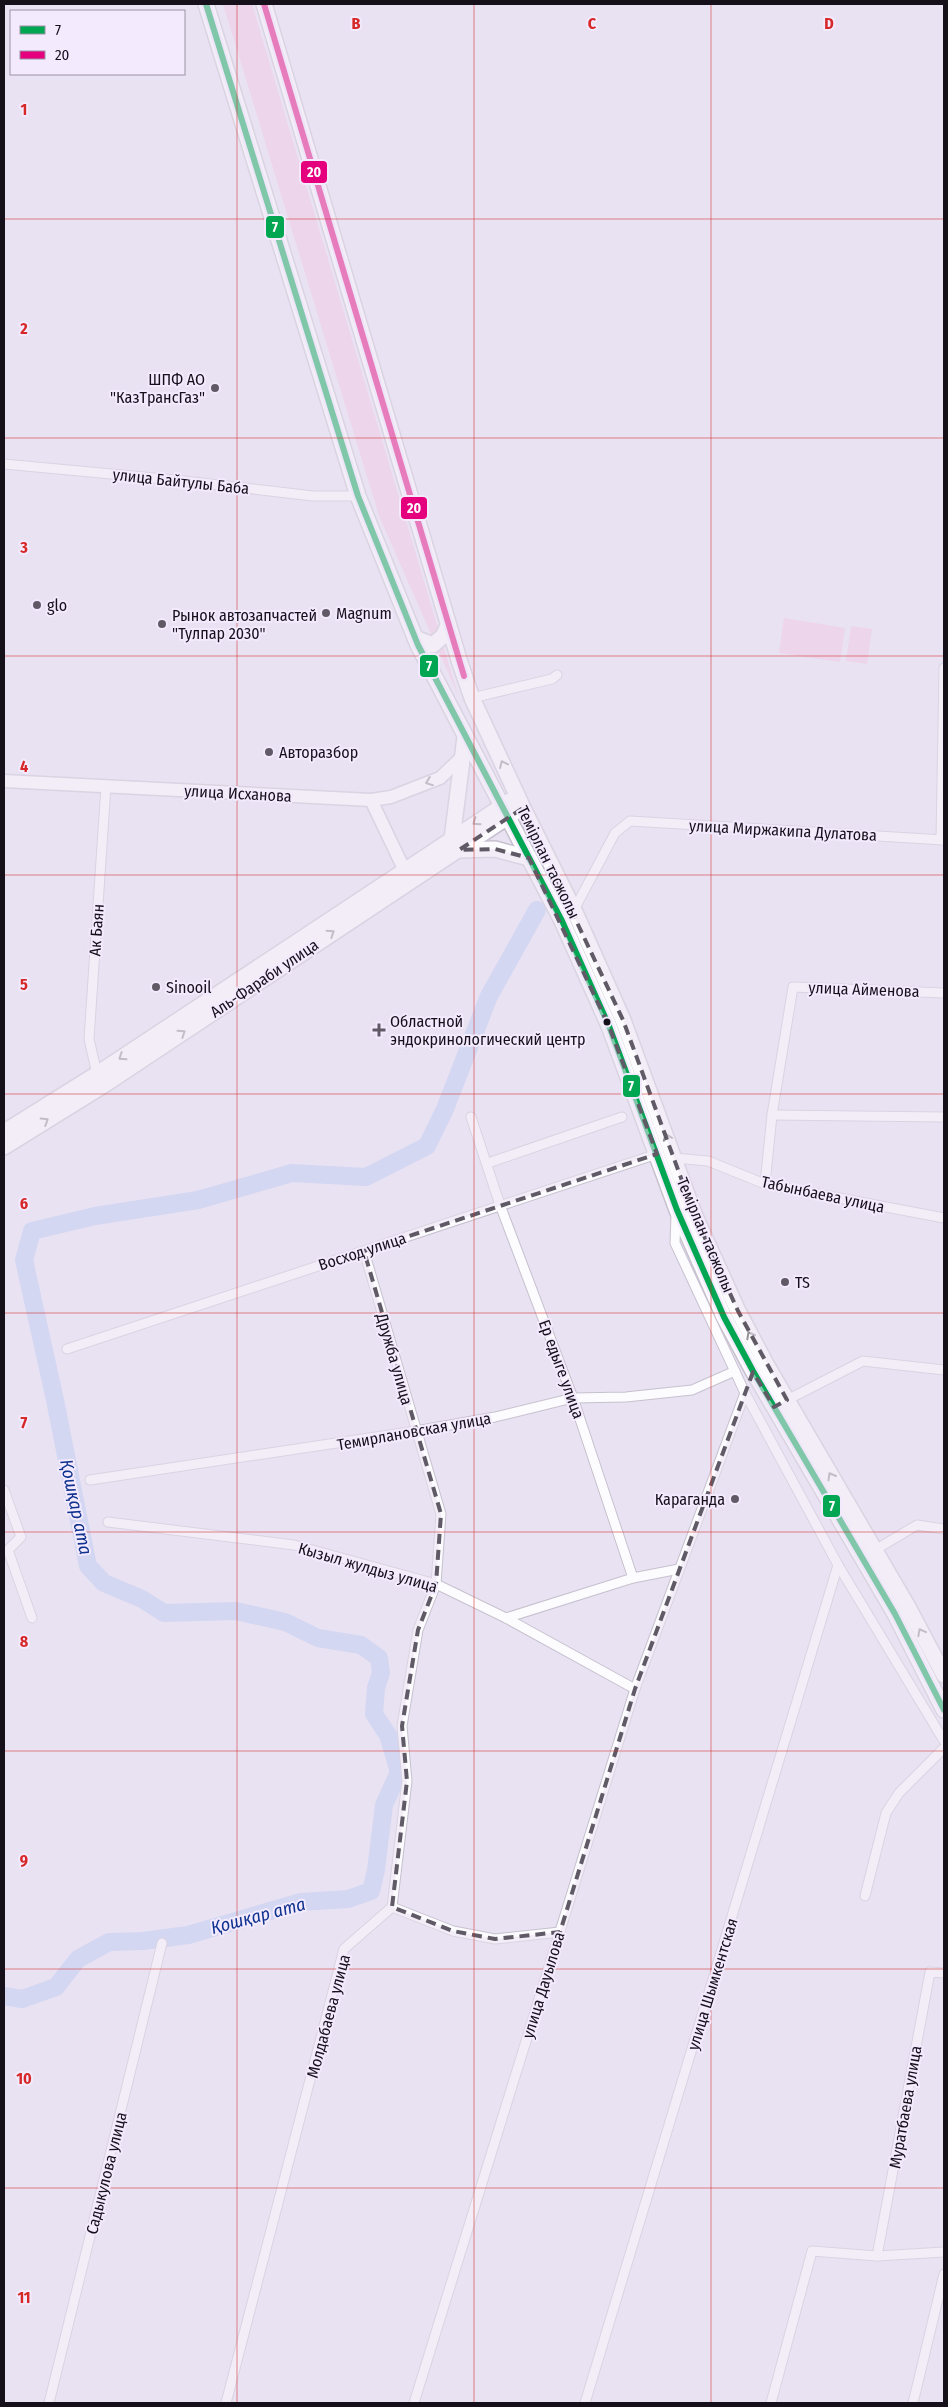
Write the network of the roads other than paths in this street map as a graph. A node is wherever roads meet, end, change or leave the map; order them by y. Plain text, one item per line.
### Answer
1 (206, 4) edge
2 (264, 4) edge
3 (4, 464) edge
4 (358, 496) junction
5 (448, 626) junction
6 (415, 638) junction
7 (944, 668) edge
8 (557, 675) dead end
9 (472, 698) junction
10 (464, 737) junction
11 (461, 758) junction
12 (4, 781) edge
13 (106, 786) junction
14 (371, 800) junction
15 (520, 802) junction
16 (504, 811) junction
17 (942, 840) edge
18 (456, 844) junction
19 (529, 858) junction
20 (404, 869) junction
21 (574, 910) junction
22 (944, 993) edge
23 (97, 1074) junction
24 (772, 1115) junction
25 (472, 1117) dead end
26 (622, 1117) dead end
27 (944, 1117) edge
28 (4, 1132) edge
29 (4, 1147) edge
30 (657, 1154) junction
31 (674, 1158) junction
32 (488, 1163) junction
33 (765, 1184) junction
34 (500, 1205) junction
35 (677, 1210) junction
36 (944, 1218) edge
37 (364, 1251) junction
38 (67, 1349) dead end
39 (944, 1370) edge
40 (735, 1371) junction
41 (745, 1393) junction
42 (573, 1398) junction
43 (780, 1404) junction
44 (416, 1431) junction
45 (90, 1480) dead end
46 (4, 1490) edge
47 (108, 1522) dead end
48 (944, 1529) edge
49 (875, 1550) junction
50 (838, 1565) junction
51 (679, 1569) junction
52 (632, 1578) junction
53 (436, 1584) junction
54 (32, 1618) dead end
55 (506, 1618) junction
56 (944, 1674) edge
57 (635, 1689) junction
58 (944, 1710) edge
59 (944, 1741) edge
60 (944, 1748) edge
61 (865, 1896) dead end
62 (392, 1907) junction
63 (560, 1932) junction
64 (162, 1943) dead end
65 (944, 1973) edge
66 (944, 2252) edge
67 (877, 2256) junction
68 (944, 2274) edge
69 (49, 2403) edge
70 (226, 2403) edge
71 (414, 2403) edge
72 (585, 2403) edge
73 (770, 2403) edge
74 (913, 2403) edge

1 - 4 main road, Темірлан тасжолы
2 - 5 main road, Темірлан тасжолы
3 - 4 street, улица Байтулы Баба
4 - 6 main road, Темірлан тасжолы
5 - 6 main road
5 - 9 main road, Темірлан тасжолы
6 - 10 main road, Темірлан тасжолы
7 - 17 street
8 - 9 street
15 -> 9 main road, Темірлан тасжолы
10 - 11 main road
10 - 16 main road, Темірлан тасжолы
11 -> 14 main road, улица Исханова
11 - 18 main road
12 - 13 main road, улица Исханова
13 - 14 main road, улица Исханова
13 - 23 street, Ак Баян
14 - 20 main road
15 - 16 main road, Аль-Фараби улица
15 - 21 main road, Темірлан тасжолы
16 - 18 main road, Аль-Фараби улица
16 - 19 main road, Темірлан тасжолы
17 - 21 street, улица Миржакипа Дулатова
18 - 19 main road
18 - 20 main road, Аль-Фараби улица
29 -> 18 main road, Аль-Фараби улица
19 - 30 main road, Темірлан тасжолы
20 -> 23 main road, Аль-Фараби улица
31 -> 21 main road, Темірлан тасжолы
22 - 24 street, улица Айменова
23 - 28 main road, Аль-Фараби улица
24 - 27 street
24 - 33 street, улица Айменова
25 - 32 street, Ер едыге улица
26 - 32 street
30 - 34 street, Восход улица
30 - 35 main road, Темірлан тасжолы
31 - 33 street, Табынбаева улица
43 -> 31 main road, Темірлан тасжолы
32 - 34 street, Ер едыге улица
33 - 36 street, Табынбаева улица
34 - 37 street, Восход улица
34 - 42 street, Ер едыге улица
35 - 40 street
35 - 43 main road, Темірлан тасжолы
37 - 38 street, Восход улица
37 - 44 street, Дружба улица
39 - 43 street
40 - 41 street
40 - 42 street, Темирлановская улица
41 - 50 street
41 - 51 street, улица Дауылова
42 - 44 street, Темирлановская улица
42 - 52 street, Ер едыге улица
49 -> 43 main road, Темірлан тасжолы
43 - 58 main road, Темірлан тасжолы
44 - 45 street, Темирлановская улица
44 - 53 street, Дружба улица
46 - 54 street
47 - 53 street, Кызыл жулдыз улица
48 - 49 street
56 -> 49 main road, Темірлан тасжолы
50 - 59 street
50 - 72 street, улица Шымкентская
51 - 52 street
51 - 57 street, улица Дауылова
52 - 55 street
53 - 55 street, Кызыл жулдыз улица
53 - 62 street
55 - 57 street, Кызыл жулдыз улица
57 - 63 street, улица Дауылова
60 - 61 street
62 - 63 street
62 - 70 street, Молдабаева улица
63 - 71 street, улица Дауылова
64 - 69 street, Садыкулова улица
65 - 67 street, Муратбаева улица
66 - 67 street
67 - 73 street
68 - 74 street

